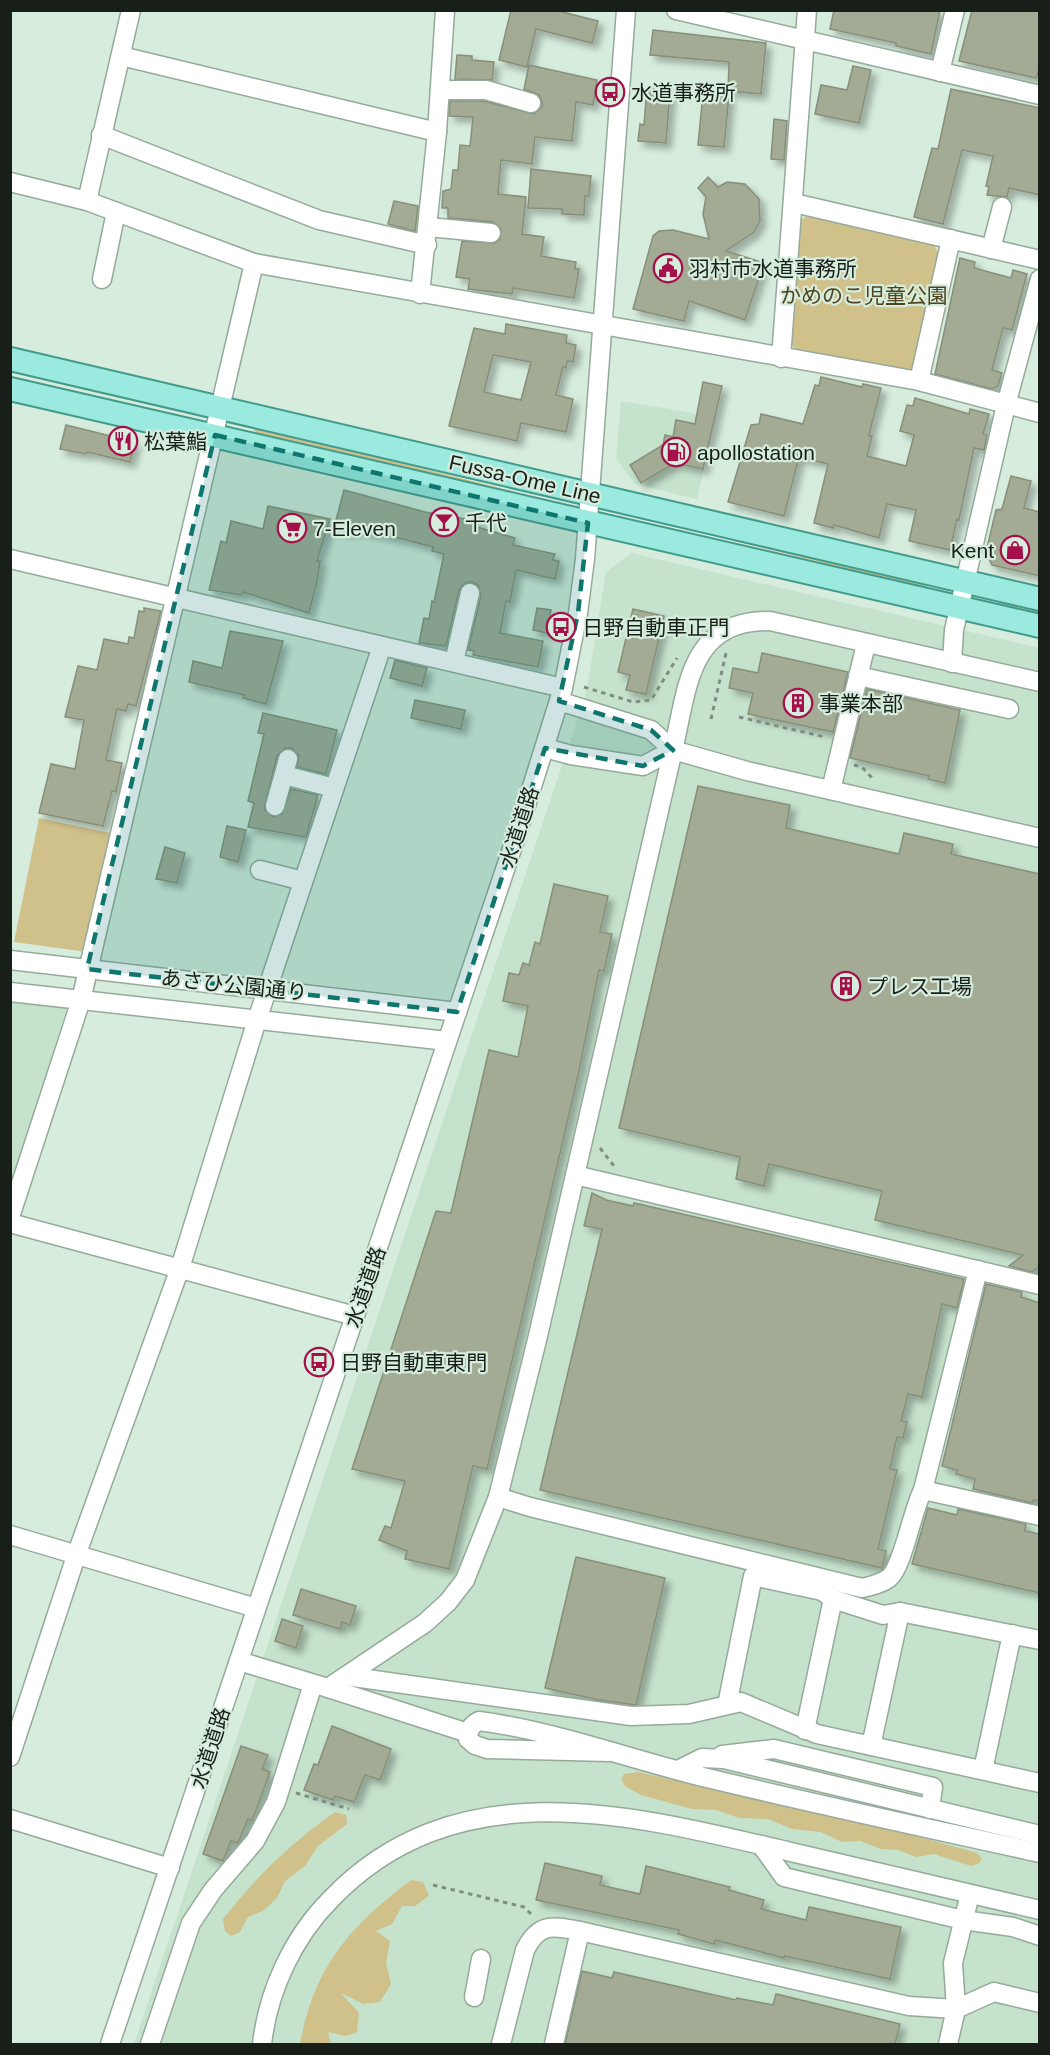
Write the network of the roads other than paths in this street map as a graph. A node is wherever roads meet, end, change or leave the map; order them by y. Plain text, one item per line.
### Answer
1 (131, 10) edge
2 (445, 10) edge
3 (626, 10) edge
4 (676, 10) edge
5 (807, 10) edge
6 (955, 10) edge
7 (805, 42) junction
8 (120, 56) junction
9 (939, 72) junction
10 (440, 90) junction
11 (1040, 95) edge
12 (531, 103) dead end
13 (437, 132) junction
14 (101, 135) junction
15 (10, 182) edge
16 (87, 201) junction
17 (794, 203) junction
18 (1002, 207) dead end
19 (116, 212) junction
20 (491, 234) dead end
21 (428, 236) junction
22 (951, 239) junction
23 (992, 249) junction
24 (1040, 260) edge
25 (254, 263) junction
26 (102, 279) dead end
27 (1040, 279) edge
28 (420, 294) junction
29 (602, 327) junction
30 (781, 357) junction
31 (10, 358) edge
32 (919, 381) junction
33 (10, 388) edge
34 (1006, 405) junction
35 (221, 408) junction
36 (1040, 413) edge
37 (215, 435) junction
38 (589, 495) junction
39 (588, 523) junction
40 (10, 559) edge
41 (966, 582) junction
42 (470, 593) dead end
43 (176, 598) junction
44 (1040, 599) edge
45 (960, 607) junction
46 (1040, 626) edge
47 (866, 644) junction
48 (382, 646) junction
49 (454, 662) junction
50 (952, 663) junction
51 (858, 676) junction
52 (1040, 682) edge
53 (561, 695) junction
54 (1009, 709) dead end
55 (544, 748) junction
56 (673, 750) junction
57 (334, 788) junction
58 (831, 790) junction
59 (275, 806) dead end
60 (1040, 838) edge
61 (260, 870) dead end
62 (303, 881) junction
63 (10, 960) edge
64 (87, 969) junction
65 (268, 988) junction
66 (10, 992) edge
67 (81, 999) junction
68 (457, 1012) junction
69 (256, 1020) junction
70 (447, 1041) junction
71 (575, 1175) junction
72 (10, 1217) edge
73 (10, 1223) edge
74 (180, 1268) junction
75 (978, 1270) junction
76 (1040, 1285) edge
77 (355, 1316) junction
78 (923, 1490) junction
79 (498, 1497) junction
80 (1040, 1516) edge
81 (10, 1534) edge
82 (77, 1553) junction
83 (833, 1599) junction
84 (256, 1608) junction
85 (900, 1612) junction
86 (1012, 1634) junction
87 (1040, 1640) edge
88 (239, 1661) junction
89 (346, 1676) junction
90 (321, 1686) junction
91 (727, 1705) junction
92 (805, 1730) junction
93 (468, 1733) junction
94 (872, 1746) junction
95 (609, 1752) junction
96 (10, 1757) edge
97 (712, 1757) junction
98 (678, 1770) junction
99 (982, 1770) junction
100 (1040, 1783) edge
101 (930, 1809) junction
102 (10, 1819) edge
103 (1040, 1834) edge
104 (761, 1845) junction
105 (1040, 1853) edge
106 (170, 1868) junction
107 (970, 1894) junction
108 (1040, 1910) edge
109 (963, 1920) junction
110 (580, 1931) junction
111 (1040, 1936) edge
112 (481, 1959) dead end
113 (474, 1997) dead end
114 (1040, 2003) edge
115 (956, 2008) junction
116 (110, 2044) edge
117 (150, 2044) edge
118 (262, 2044) edge
119 (501, 2044) edge
120 (554, 2044) edge
121 (948, 2044) edge

1 - 8 street
2 - 10 street
3 - 29 street, 水道道路
4 - 7 street
5 - 7 street
6 - 9 street
7 - 9 street
7 - 17 street
8 - 13 street
8 - 14 street
9 - 11 street
10 - 12 street
10 - 13 street
13 - 21 street
14 - 16 street
14 - 21 street
15 - 16 street
16 - 19 street
17 - 22 street
17 - 30 street
18 - 23 street
19 - 25 street
19 - 26 street
20 - 21 street
21 - 28 street
22 - 23 street
22 - 32 street
23 - 24 street
25 - 28 street
25 - 35 street
27 - 34 street
28 - 29 street
29 - 30 street
29 - 38 street, 水道道路
30 - 32 street
31 - 35 main road, Fussa-Ome Line
32 - 34 street
33 - 37 main road, Fussa-Ome Line
34 - 36 street
34 - 41 street
35 - 37 street
35 - 38 main road, Fussa-Ome Line
37 - 39 main road, Fussa-Ome Line
37 - 43 street
38 - 39 street, 水道道路
38 - 41 main road, Fussa-Ome Line
39 - 45 main road, Fussa-Ome Line
39 - 53 street, 水道道路
40 - 43 street
41 - 44 main road, Fussa-Ome Line
41 - 45 street
42 - 49 street
43 - 48 street
43 - 64 street
45 - 46 main road, Fussa-Ome Line
45 - 50 street
47 - 50 street
47 - 51 street
47 - 56 street
48 - 49 street
48 - 57 street
49 - 53 street
50 - 52 street
51 - 54 street
51 - 58 street
53 - 55 street, 水道道路
53 - 56 street
55 - 56 street
55 - 68 street, 水道道路
56 - 58 street
56 - 71 street
57 - 59 street
57 - 62 street
58 - 60 street
61 - 62 street
62 - 65 street
63 - 64 street, あさひ公園通り
64 - 65 street, あさひ公園通り
64 - 67 street
65 - 68 street, あさひ公園通り
65 - 69 street
66 - 67 street, あさひ公園通り
67 - 69 street, あさひ公園通り
67 - 72 street
68 - 70 street, 水道道路
69 - 70 street, あさひ公園通り
69 - 74 street
70 - 77 street, 水道道路
71 - 75 street
71 - 79 street
73 - 74 street
74 - 77 street
74 - 82 street
75 - 76 street
75 - 78 street
77 - 84 street, 水道道路
78 - 79 street
78 - 80 street
79 - 89 street
81 - 82 street
82 - 84 street
82 - 96 street
83 - 85 street
83 - 91 street
83 - 92 street
84 - 88 street, 水道道路
85 - 86 street
85 - 94 street
86 - 87 street
86 - 99 street
88 - 90 street
88 - 106 street, 水道道路
89 - 90 street
89 - 91 street
90 - 93 street
90 - 117 street
91 - 92 street
92 - 94 street
93 - 95 street
93 - 95 street
94 - 99 street
95 - 98 street
97 - 98 street
97 - 101 street
97 - 101 street
98 - 105 street
99 - 100 street
101 - 103 street
102 - 106 street
104 - 107 street
104 - 109 street
104 - 118 street
106 - 116 street, 水道道路
107 - 108 street
107 - 109 street
109 - 111 street
109 - 115 street
110 - 115 street
110 - 119 street
110 - 120 street
112 - 113 street
114 - 115 street
115 - 121 street

